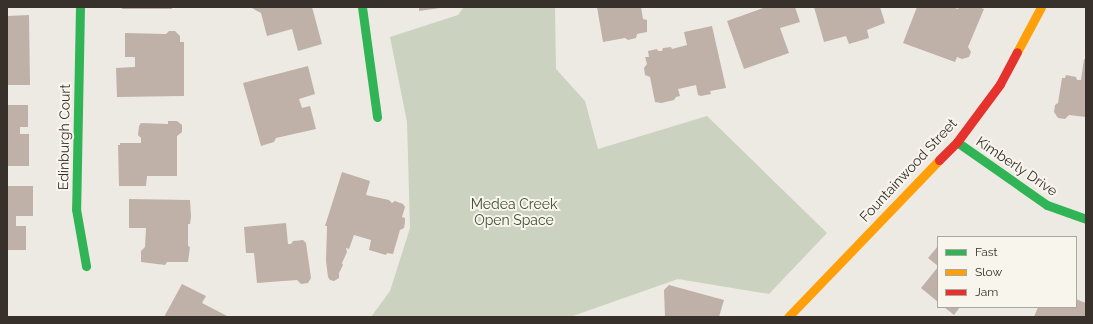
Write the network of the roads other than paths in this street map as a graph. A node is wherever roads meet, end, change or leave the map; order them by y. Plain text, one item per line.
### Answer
1 (80, 7) edge
2 (362, 7) edge
3 (1041, 7) edge
4 (377, 117) dead end
5 (957, 142) junction
6 (1086, 220) edge
7 (86, 266) dead end
8 (788, 317) edge

1 - 7 street, Edinburgh Court
2 - 4 street
3 - 5 street, Fountainwood Street
5 - 6 street, Kimberly Drive
5 - 8 street, Fountainwood Street

